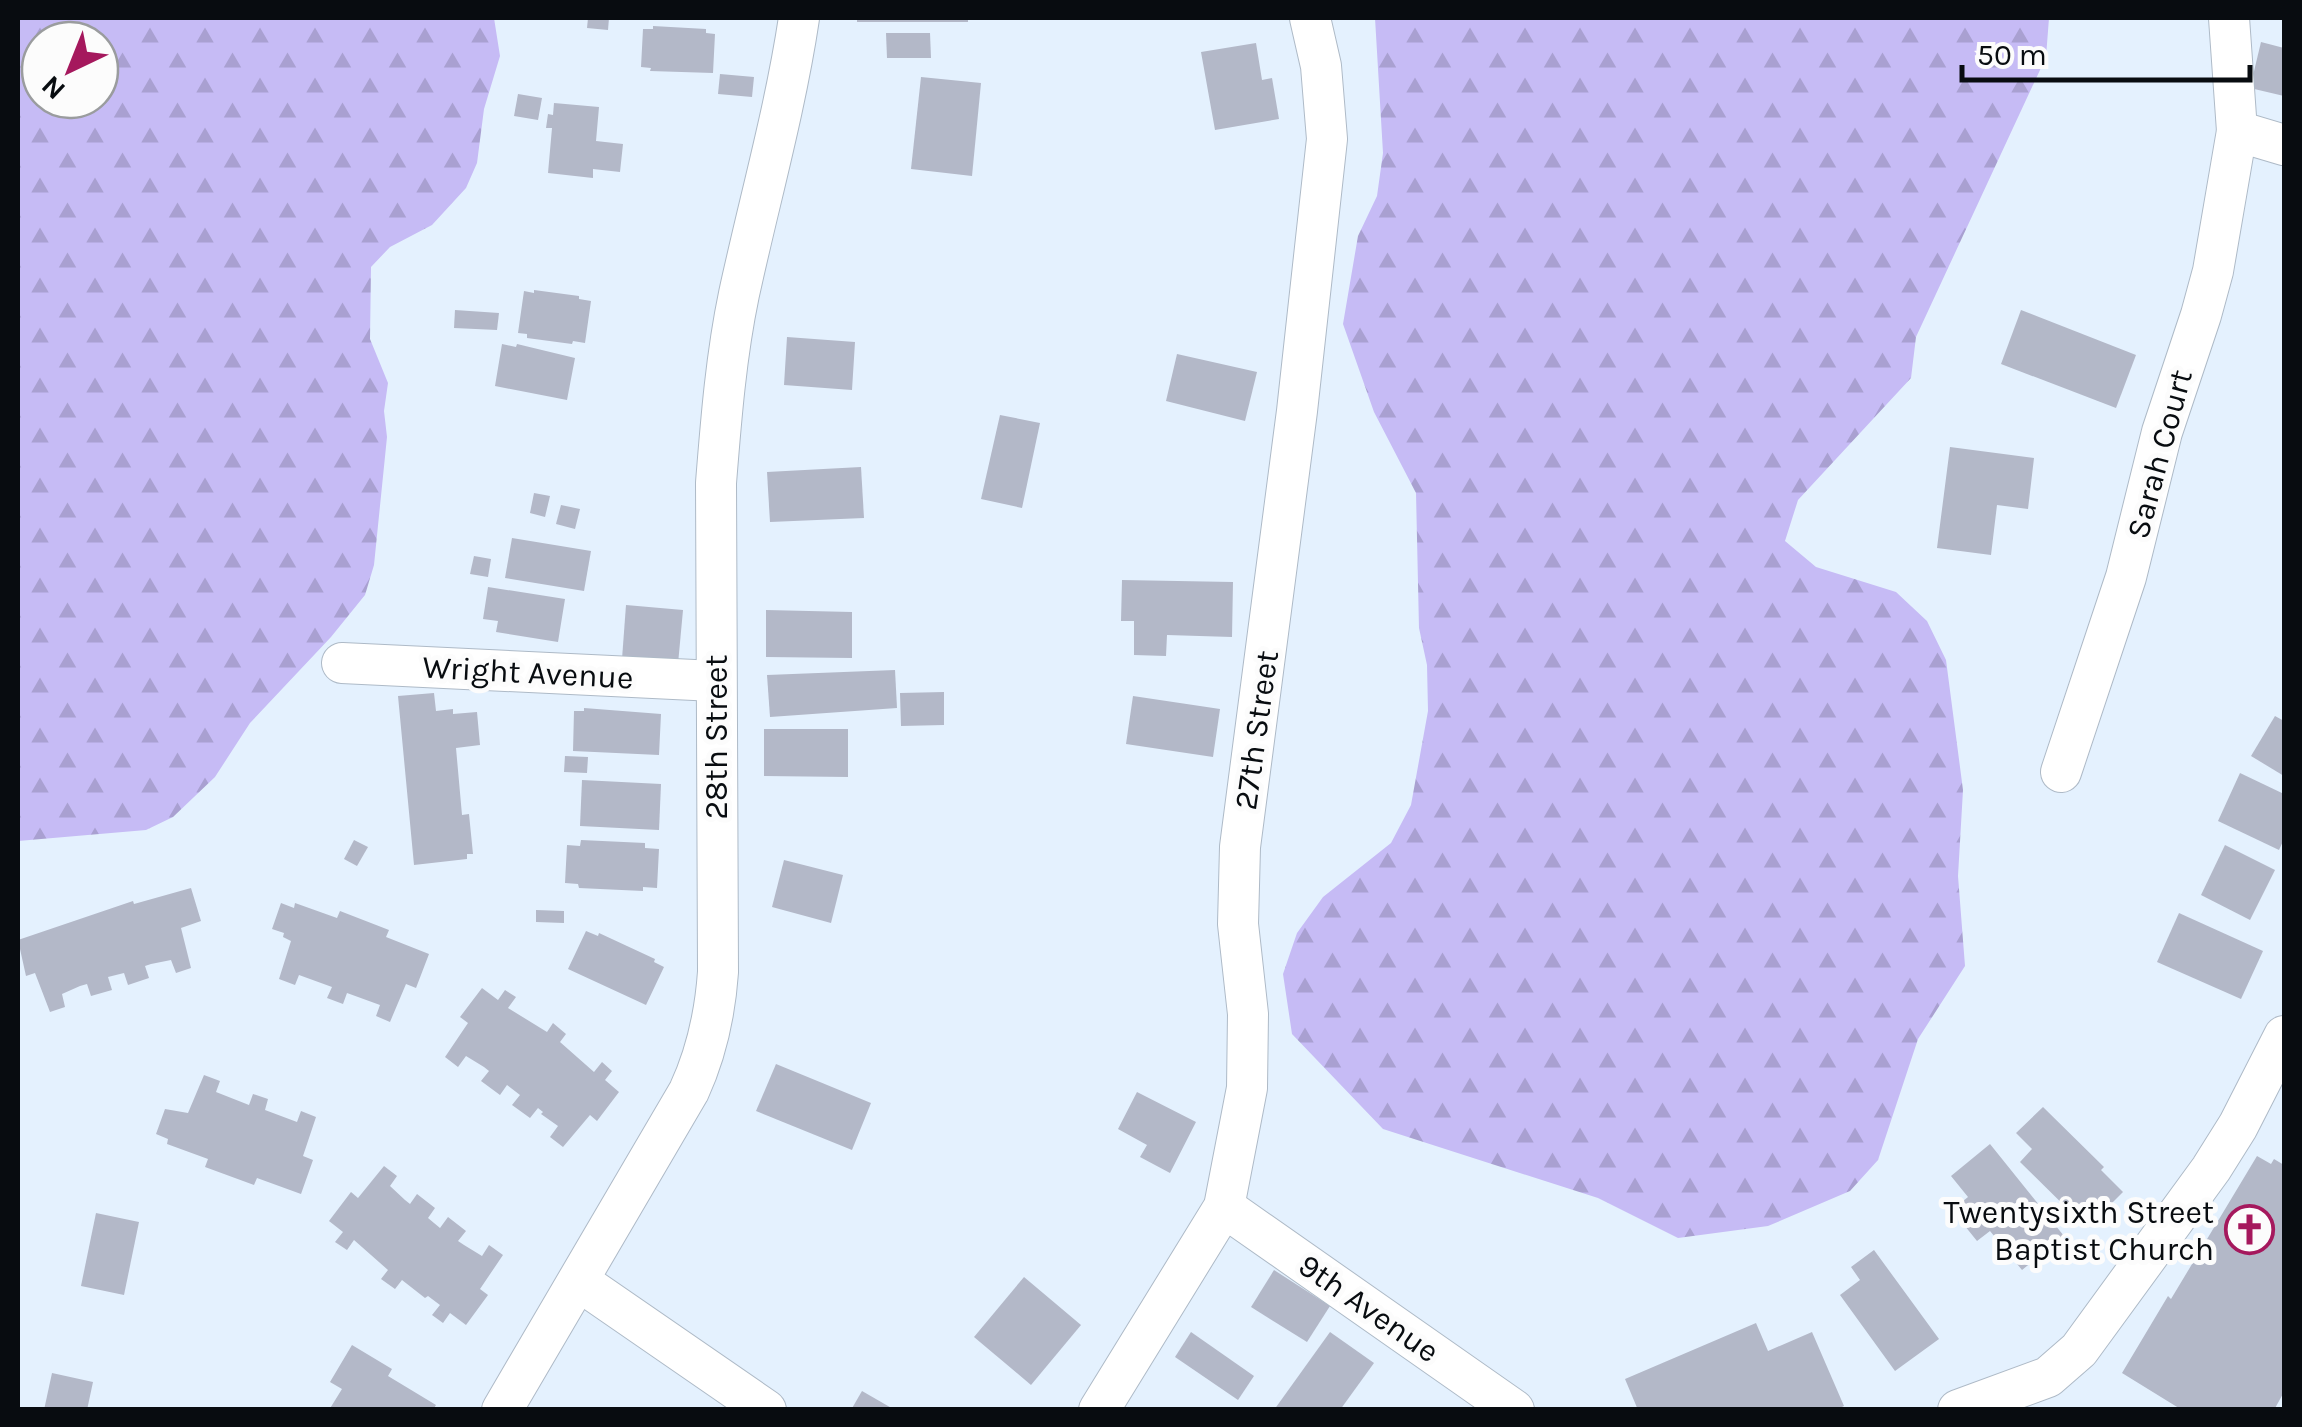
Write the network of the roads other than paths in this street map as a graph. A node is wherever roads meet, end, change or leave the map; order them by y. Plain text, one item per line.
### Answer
1 (799, 18) edge
2 (1310, 18) edge
3 (2229, 18) edge
4 (2237, 131) junction
5 (2284, 146) edge
6 (342, 662) dead end
7 (715, 681) junction
8 (2062, 772) dead end
9 (2282, 1048) edge
10 (1224, 1208) junction
11 (579, 1282) junction
12 (2037, 1399) edge
13 (502, 1410) edge
14 (766, 1410) edge
15 (1099, 1410) edge
16 (1514, 1410) edge
17 (1958, 1410) edge

1 - 7 street, 28th Street
2 - 10 street, 27th Street
3 - 4 street, Sarah Court
4 - 5 street
4 - 8 street, Sarah Court
6 - 7 street, Wright Avenue
7 - 11 street, 28th Street
9 - 12 street
10 - 15 street, 27th Street
10 - 16 street, 9th Avenue
11 - 13 street, 28th Street
11 - 14 street
12 - 17 street

